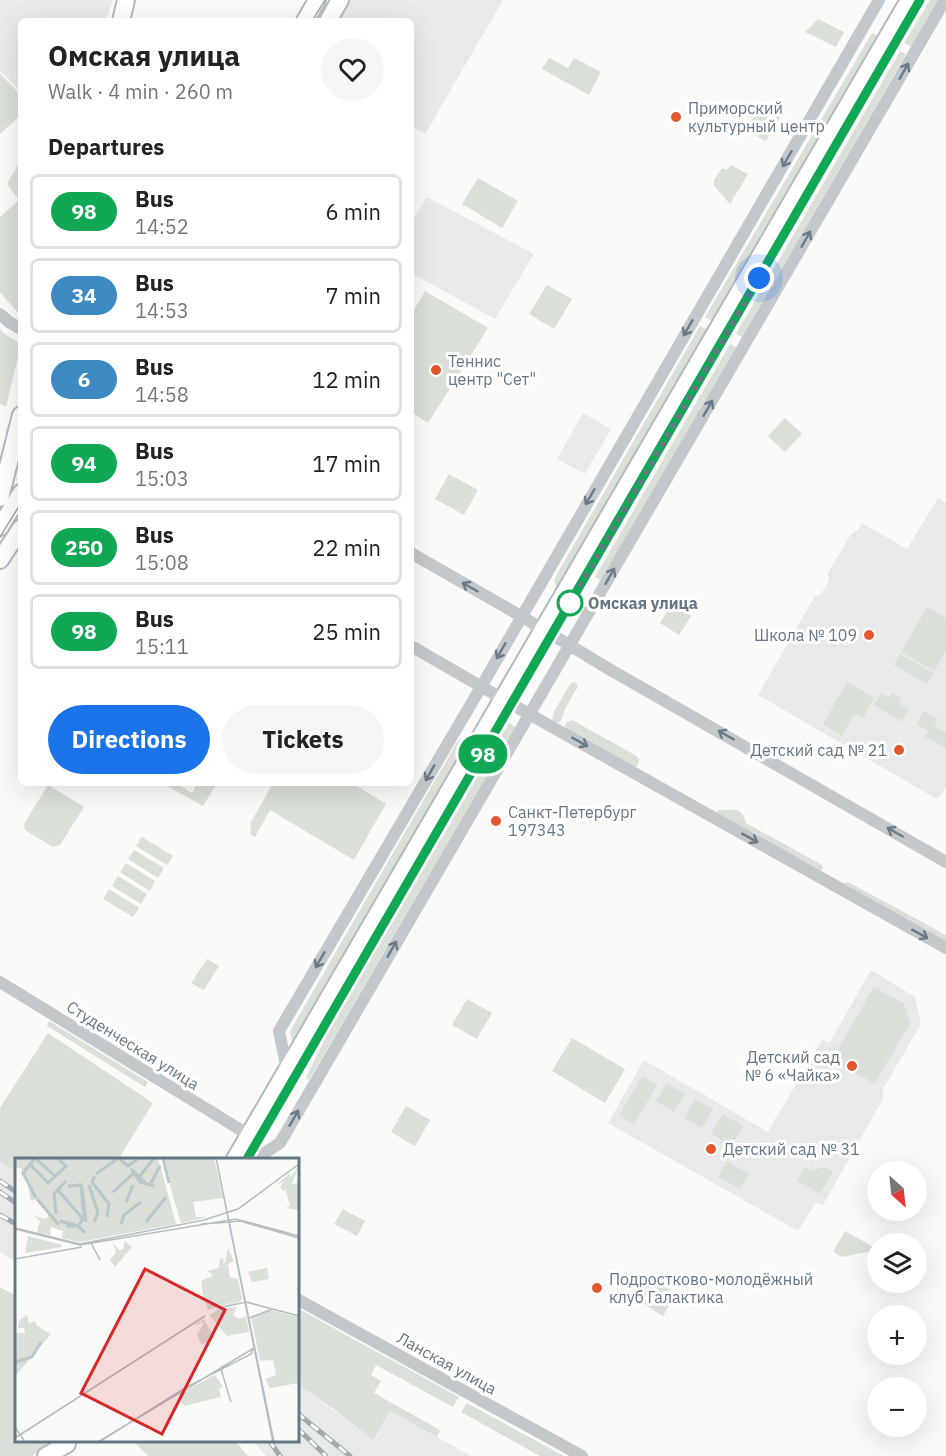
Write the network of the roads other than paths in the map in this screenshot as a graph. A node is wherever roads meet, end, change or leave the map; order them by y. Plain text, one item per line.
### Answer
1 (126, 0) edge
2 (317, 0) edge
3 (340, 0) edge
4 (879, 0) edge
5 (909, 0) edge
6 (920, 0) edge
7 (945, 0) edge
8 (122, 18) edge
9 (307, 18) edge
10 (329, 18) edge
11 (0, 314) edge
12 (18, 327) edge
13 (18, 427) edge
14 (0, 498) edge
15 (18, 498) edge
16 (0, 527) edge
17 (18, 533) edge
18 (414, 555) edge
19 (0, 560) edge
20 (521, 616) junction
21 (548, 632) junction
22 (569, 645) junction
23 (414, 648) edge
24 (481, 687) junction
25 (507, 702) junction
26 (529, 714) junction
27 (946, 862) edge
28 (946, 948) edge
29 (0, 982) edge
30 (287, 1070) junction
31 (249, 1135) junction
32 (236, 1158) edge
33 (247, 1158) edge
34 (257, 1158) edge
35 (298, 1300) edge
36 (66, 1447) edge
37 (46, 1456) edge
38 (582, 1456) edge

1 - 8 main road
2 - 9 main road
3 - 10 main road
4 -> 20 street
5 - 21 main road
6 - 21 main road
22 -> 7 street
11 - 12 street
13 - 14 main road
15 - 16 main road
17 - 19 main road
20 -> 18 street
20 - 21 street
20 -> 24 street
21 - 22 street
21 - 25 main road
22 - 26 street
27 -> 22 street
23 - 24 street
24 - 25 street
24 -> 30 street
25 - 26 street
25 - 30 main road
25 - 33 main road
26 -> 28 street
34 -> 26 street
29 - 31 street, Студенческая улица
30 - 31 main road
31 - 32 main road
35 - 38 street, Ланская улица
36 - 37 main road

